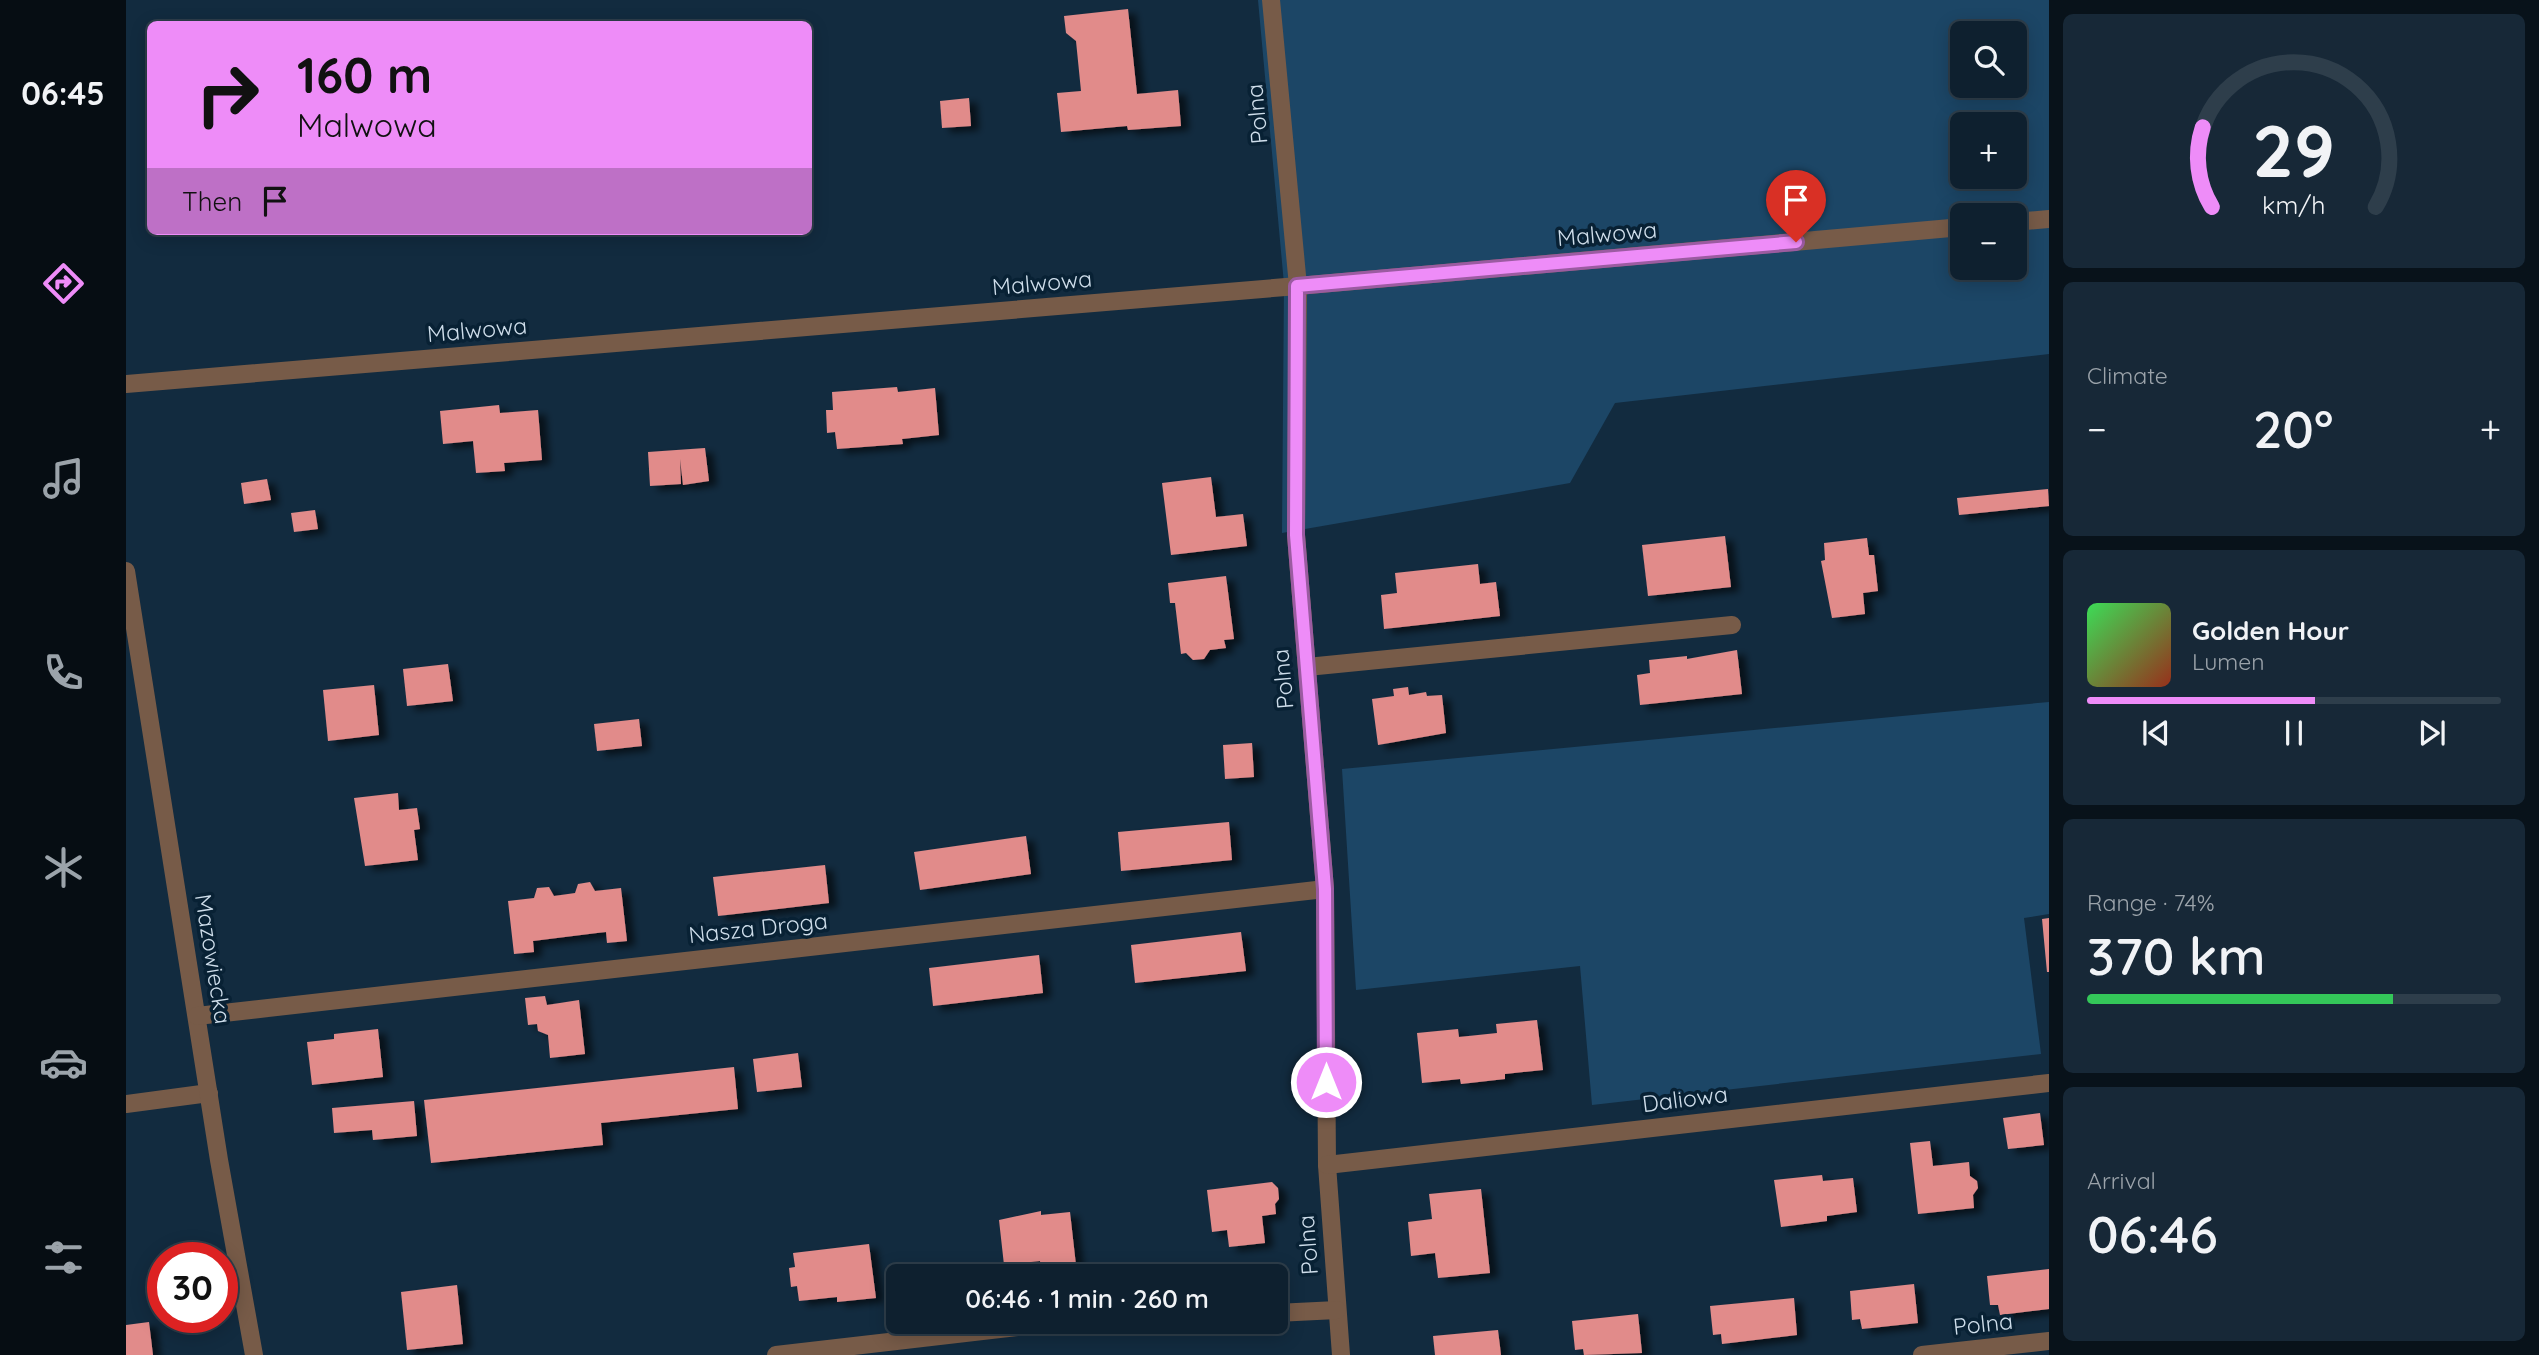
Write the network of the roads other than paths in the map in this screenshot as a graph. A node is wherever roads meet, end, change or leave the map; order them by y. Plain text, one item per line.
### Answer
1 (1271, 0) edge
2 (2049, 219) edge
3 (2027, 221) edge
4 (1950, 228) edge
5 (1297, 286) junction
6 (126, 384) edge
7 (126, 571) edge
8 (1732, 625) dead end
9 (1307, 667) junction
10 (1325, 889) junction
11 (197, 1016) junction
12 (2049, 1083) edge
13 (209, 1093) junction
14 (126, 1104) edge
15 (1327, 1165) junction
16 (1337, 1310) junction
17 (1288, 1312) edge
18 (958, 1334) edge
19 (2049, 1341) edge
20 (254, 1355) edge
21 (776, 1355) edge
22 (1340, 1355) edge
23 (1922, 1355) edge

1 - 5 street, Polna
2 - 3 street
4 - 5 street, Malwowa
5 - 6 street, Malwowa
5 - 9 street, Polna
7 - 11 street, Mazowiecka
8 - 9 street
9 - 10 street, Polna
10 - 11 street, Nasza Droga
10 - 15 street, Polna
11 - 13 street, Mazowiecka
12 - 15 street, Daliowa
13 - 14 street
13 - 20 street, Mazowiecka
15 - 16 street, Polna
16 - 17 street
16 - 22 street, Polna
18 - 21 street
19 - 23 street, Polna

